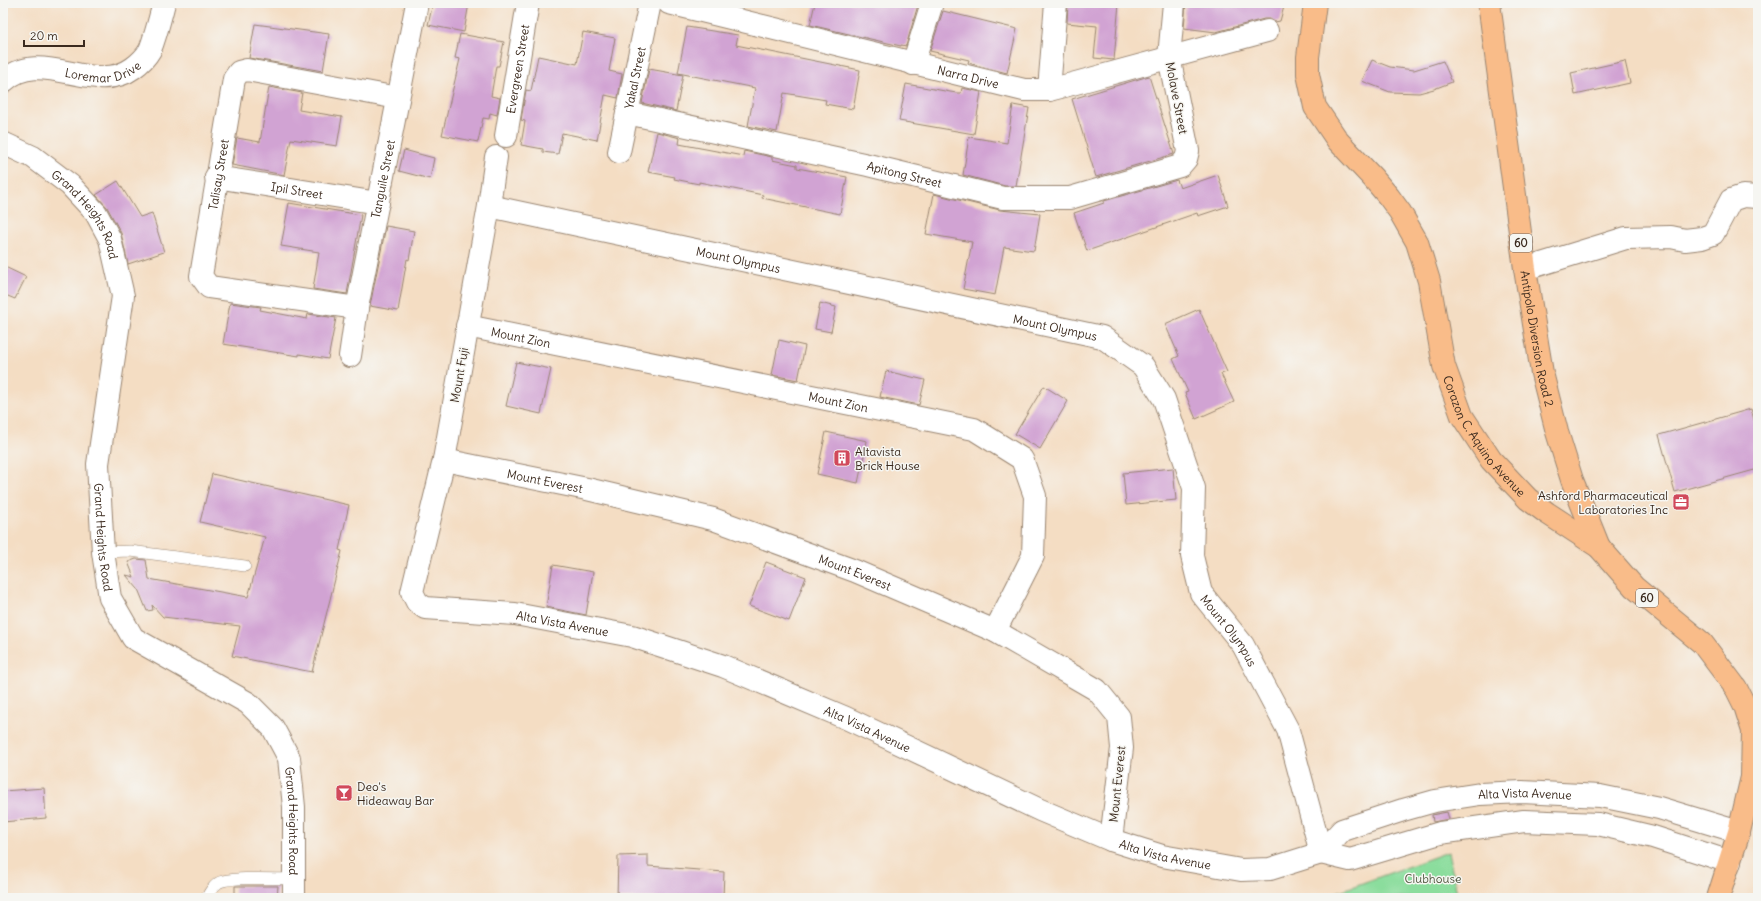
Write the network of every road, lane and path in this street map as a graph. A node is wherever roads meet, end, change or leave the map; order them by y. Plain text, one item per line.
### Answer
1 (164, 3) edge
2 (417, 3) edge
3 (528, 3) edge
4 (650, 3) edge
5 (669, 3) edge
6 (932, 3) edge
7 (1056, 3) edge
8 (1174, 3) edge
9 (1315, 3) edge
10 (1489, 3) edge
11 (1267, 31) dead end
12 (1169, 57) junction
13 (913, 64) junction
14 (3, 82) edge
15 (1049, 90) junction
16 (398, 98) junction
17 (627, 113) junction
18 (506, 136) dead end
19 (3, 143) edge
20 (619, 152) dead end
21 (496, 156) dead end
22 (1180, 166) joint
23 (216, 177) junction
24 (1758, 197) edge
25 (378, 204) junction
26 (489, 206) junction
27 (1524, 269) junction
28 (357, 308) junction
29 (467, 326) junction
30 (350, 356) dead end
31 (444, 460) junction
32 (1572, 480) junction
33 (1547, 514) junction
34 (1599, 547) junction
35 (104, 552) junction
36 (245, 566) dead end
37 (412, 592) joint
38 (995, 631) junction
39 (1756, 730) edge
40 (1739, 832) junction
41 (1111, 840) junction
42 (1321, 853) junction
43 (1730, 862) junction
44 (294, 888) edge
45 (207, 898) edge
46 (1718, 898) edge

1 - 14 street, Loremar Drive
2 - 16 street, Tanguile Street
3 - 18 street, Evergreen Street
4 - 17 street, Yakal Street
5 - 13 street, Narra Drive
6 - 13 street
7 - 15 street
8 - 12 street, Molave Street
9 - 33 main road, Corazon C. Aquino Avenue / 60
10 - 27 main road, Antipolo Diversion Road 2 / 60
11 - 12 street, Narra Drive
12 - 15 street, Narra Drive
12 - 22 street, Molave Street
13 - 15 street, Narra Drive
16 - 23 street, Talisay Street
16 - 25 street, Tanguile Street
17 - 20 street, Yakal Street
17 - 22 street, Apitong Street
19 - 35 street, Grand Heights Road
21 - 26 street, Mount Fuji
23 - 25 street, Ipil Street
23 - 28 street, Talisay Street
24 - 27 street
25 - 28 street, Tanguile Street
26 - 29 street, Mount Fuji
26 - 42 street, Mount Olympus
27 - 32 main road, Antipolo Diversion Road 2 / 60
28 - 30 street, Tanguile Street
29 - 31 street, Mount Fuji
29 - 38 street, Mount Zion
31 - 37 street, Mount Fuji
31 - 38 street, Mount Everest
32 - 33 main road
32 - 34 main road, Antipolo Diversion Road 2 / 60
33 - 34 main road, Corazon C. Aquino Avenue / 60
34 - 39 main road, Corazon C. Aquino Avenue / 60
35 - 36 lane
35 - 44 street, Grand Heights Road
37 - 41 street, Alta Vista Avenue
38 - 41 street, Mount Everest
39 - 40 main road, Corazon C. Aquino Avenue / 60
40 - 42 street, Alta Vista Avenue
40 - 43 main road, Corazon C. Aquino Avenue / 60
41 - 42 street, Alta Vista Avenue
42 - 43 street
43 - 46 main road, Corazon C. Aquino Avenue / 60
44 - 45 lane

